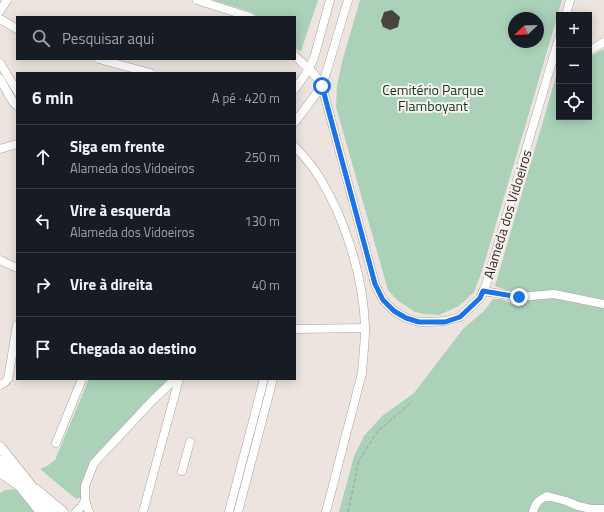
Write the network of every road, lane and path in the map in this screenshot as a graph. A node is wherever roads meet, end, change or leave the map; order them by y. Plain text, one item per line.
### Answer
1 (7, 0) edge
2 (197, 0) edge
3 (330, 0) edge
4 (348, 0) edge
5 (570, 0) edge
6 (0, 11) edge
7 (567, 12) edge
8 (247, 16) edge
9 (0, 19) edge
10 (16, 28) edge
11 (604, 42) edge
12 (592, 49) edge
13 (556, 52) edge
14 (296, 57) edge
15 (103, 60) edge
16 (0, 63) edge
17 (309, 69) junction
18 (146, 72) edge
19 (0, 79) edge
20 (322, 86) junction
21 (296, 88) edge
22 (16, 89) edge
23 (16, 105) edge
24 (296, 121) edge
25 (16, 144) edge
26 (296, 148) edge
27 (0, 149) edge
28 (0, 260) edge
29 (16, 268) edge
30 (483, 291) junction
31 (604, 304) edge
32 (365, 328) junction
33 (296, 330) edge
34 (16, 331) edge
35 (82, 380) edge
36 (174, 380) edge
37 (179, 380) edge
38 (264, 380) edge
39 (273, 380) edge
40 (0, 385) edge
41 (158, 397) junction
42 (174, 399) junction
43 (413, 401) dead end
44 (190, 442) dead end
45 (56, 443) dead end
46 (0, 447) edge
47 (0, 461) edge
48 (182, 471) dead end
49 (0, 473) edge
50 (24, 484) junction
51 (85, 500) junction
52 (604, 509) edge
53 (40, 512) edge
54 (52, 512) edge
55 (64, 512) edge
56 (76, 512) edge
57 (89, 512) edge
58 (143, 512) edge
59 (229, 512) edge
60 (238, 512) edge
61 (326, 512) edge
62 (348, 512) edge
63 (533, 512) edge

1 - 6 street
2 - 8 street
3 - 17 street
4 - 20 street
5 - 7 street
9 - 10 street
11 - 12 street
13 - 30 street, Alameda dos Vidoeiros
14 - 17 street
15 - 18 street
16 - 22 street
17 - 20 street
17 - 21 street
19 - 23 street
20 - 24 street
20 - 30 street, Alameda dos Vidoeiros
25 - 27 street
26 - 32 street
28 - 29 street
30 - 31 street
32 - 33 street
32 - 61 street
34 - 40 street
35 - 45 street
36 - 41 street
37 - 42 street
38 - 59 street
39 - 60 street
41 - 42 street
41 - 51 street
42 - 58 street
43 - 62 path
44 - 48 street
46 - 50 main road
47 - 50 main road
49 - 50 street
50 - 53 main road
50 - 54 main road
50 - 55 street
51 - 56 street
51 - 57 street
52 - 63 street

